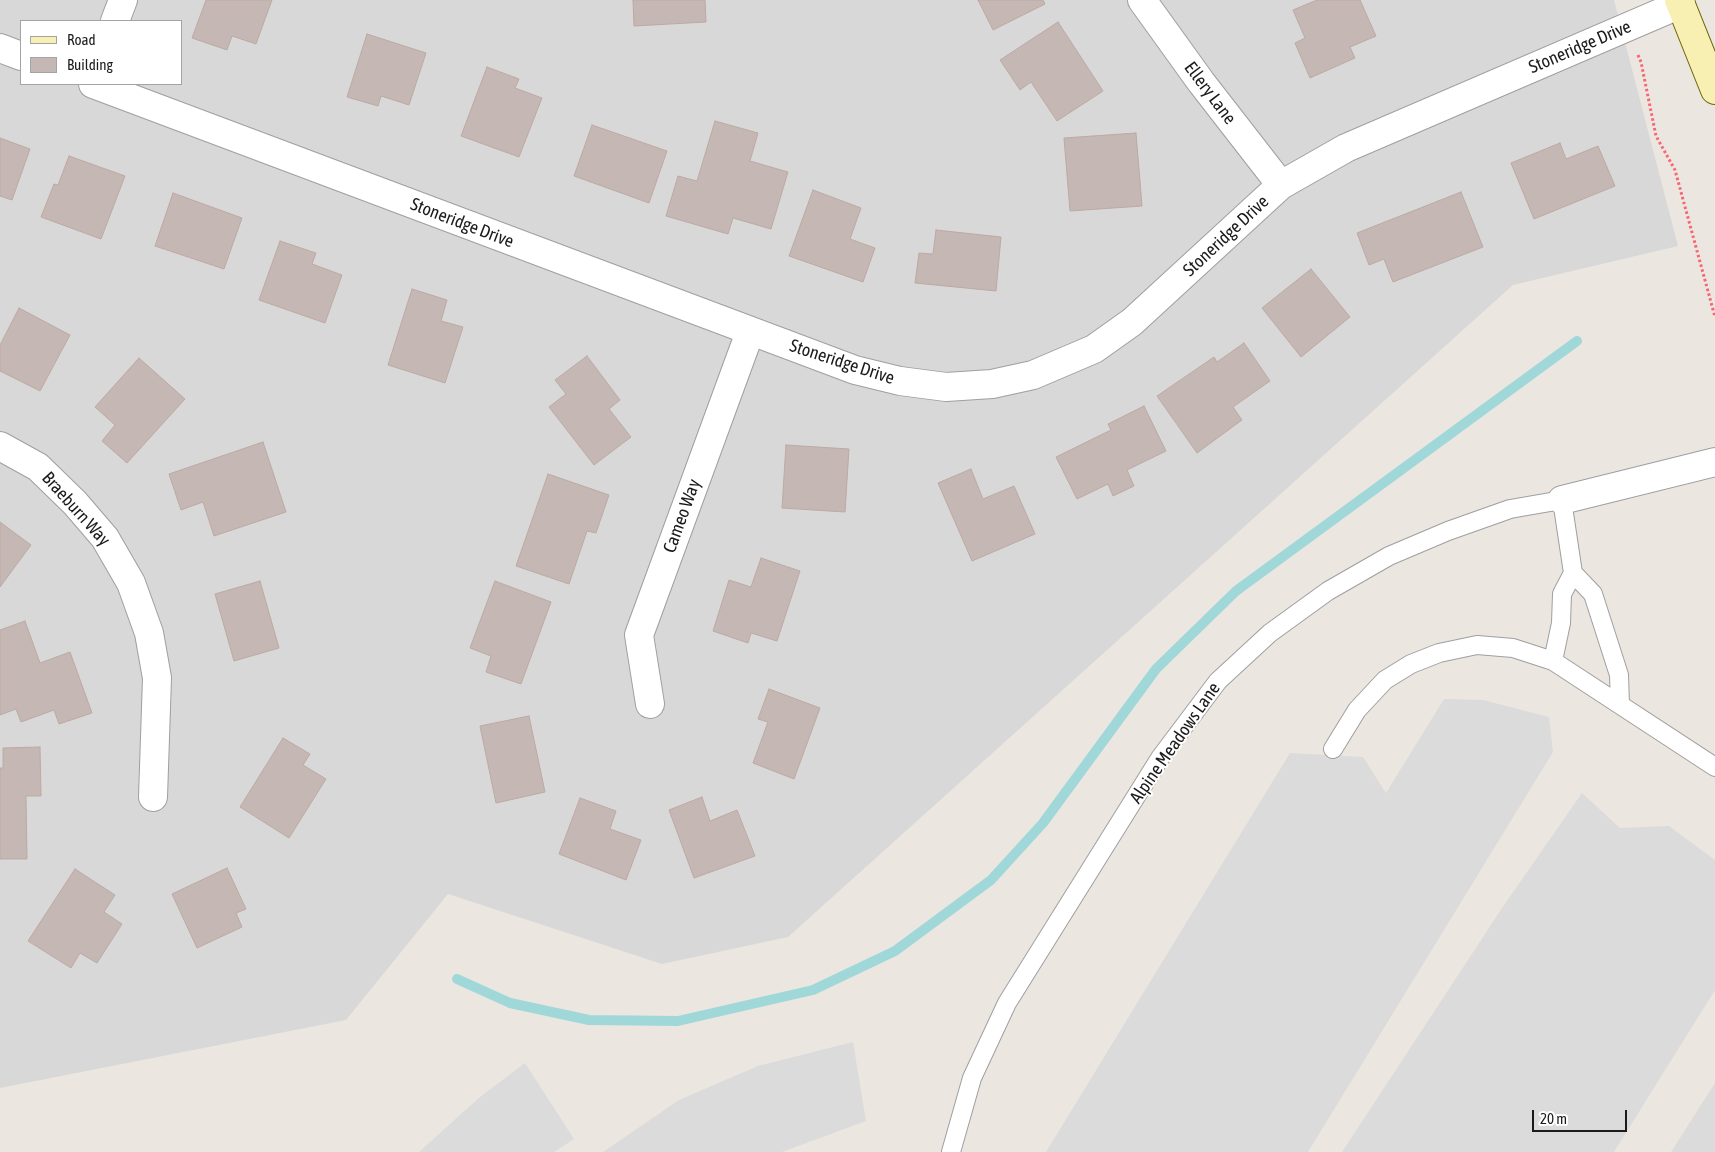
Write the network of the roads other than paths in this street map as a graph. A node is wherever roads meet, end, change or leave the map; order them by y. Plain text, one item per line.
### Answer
1 (123, 0) edge
2 (1142, 0) edge
3 (1680, 2) edge
4 (115, 20) edge
5 (0, 48) edge
6 (20, 56) edge
7 (96, 85) edge
8 (1715, 90) edge
9 (1281, 186) junction
10 (750, 332) junction
11 (0, 446) edge
12 (1715, 462) edge
13 (1562, 500) junction
14 (1573, 572) junction
15 (1553, 661) junction
16 (650, 704) dead end
17 (1620, 704) junction
18 (1333, 749) dead end
19 (1715, 767) edge
20 (153, 797) dead end
21 (950, 1152) edge

1 - 4 street
2 - 9 street, Ellery Lane
3 - 8 street
3 - 9 street, Stoneridge Drive
5 - 6 street
7 - 10 street, Stoneridge Drive
9 - 10 street, Stoneridge Drive
10 - 16 street, Cameo Way
11 - 20 street, Braeburn Way
12 - 13 street, Alpine Meadows Lane
13 - 14 lane
13 - 21 lane, Alpine Meadows Lane
14 - 15 lane
14 - 17 lane
15 - 17 lane
15 - 18 lane
17 - 19 lane

